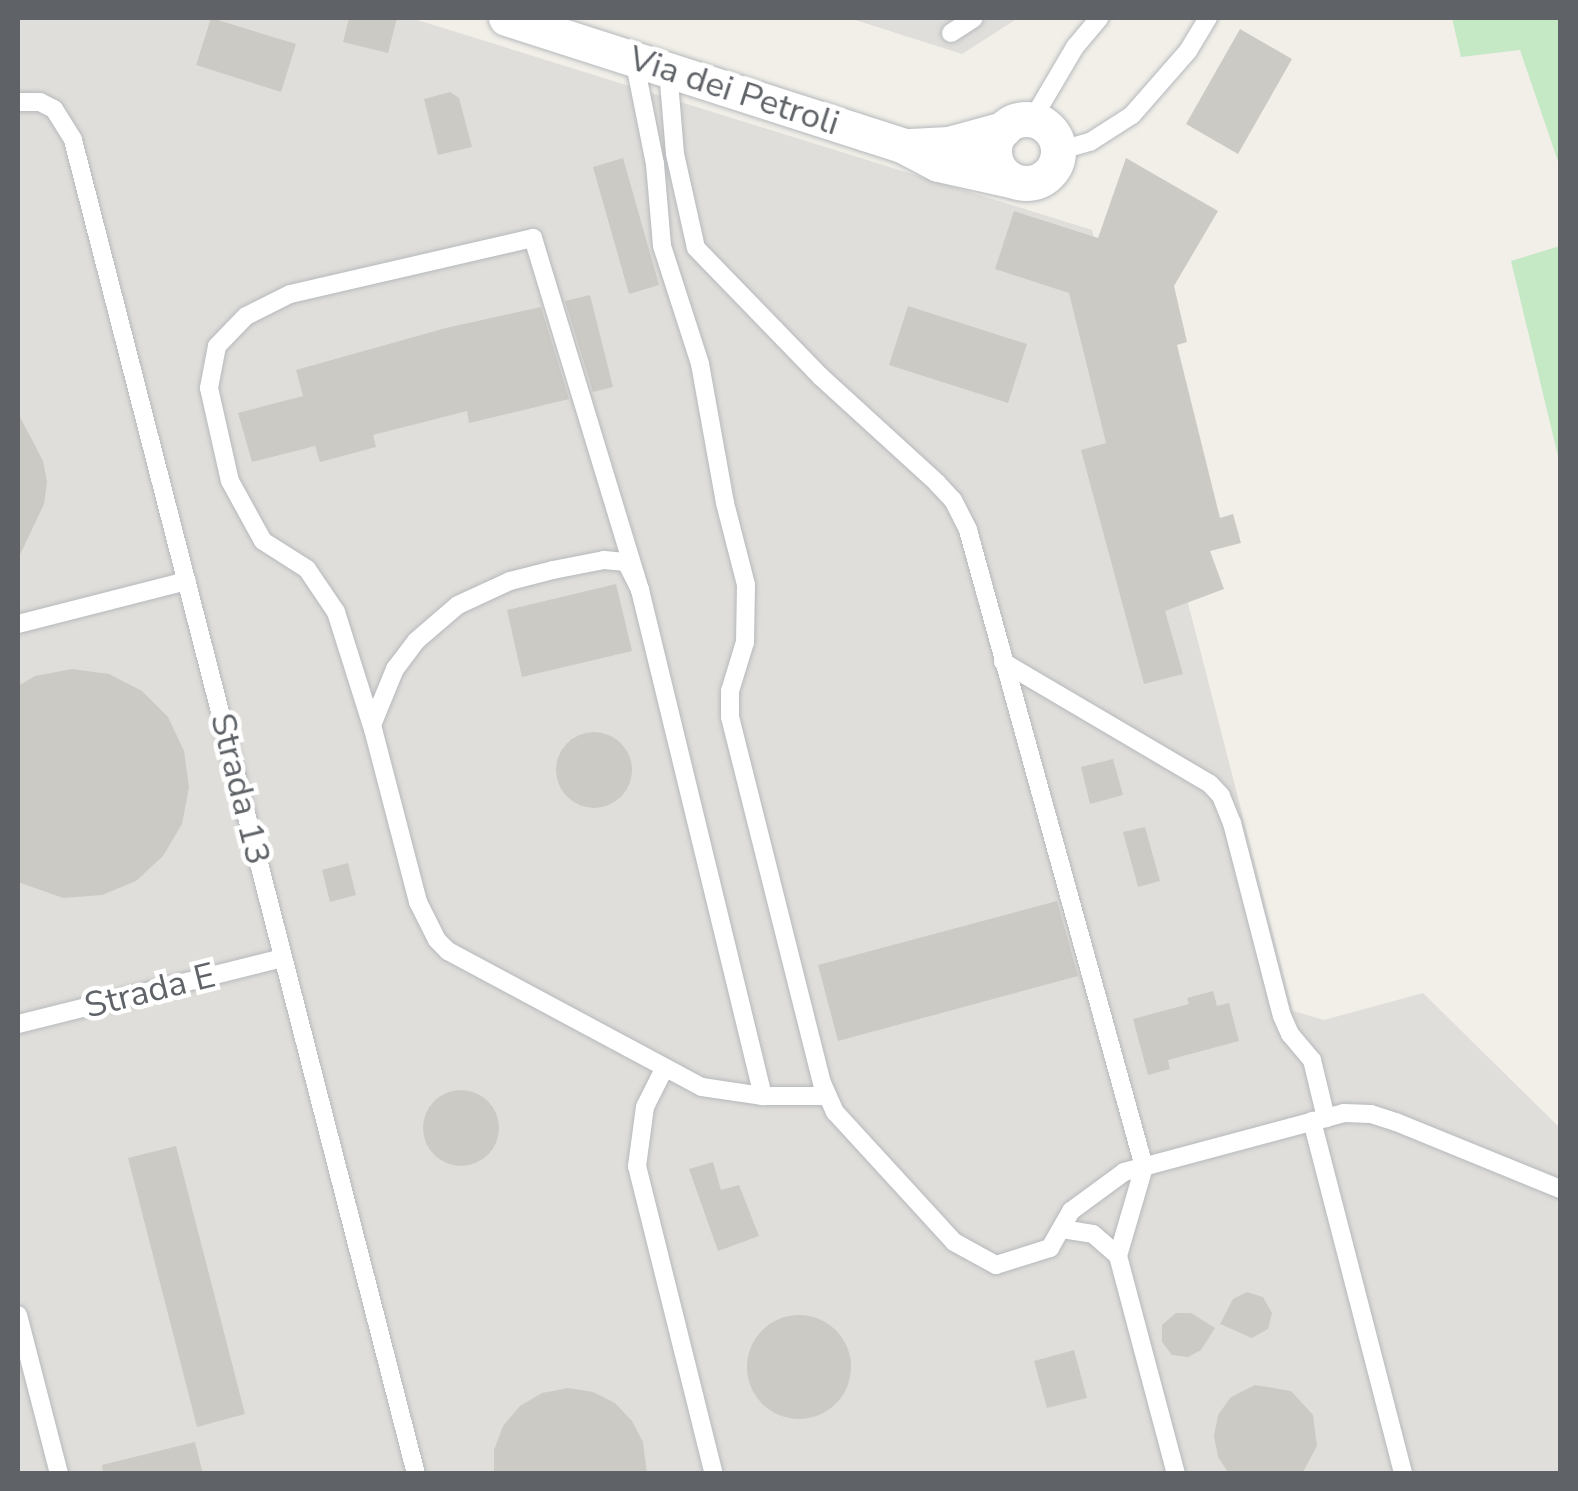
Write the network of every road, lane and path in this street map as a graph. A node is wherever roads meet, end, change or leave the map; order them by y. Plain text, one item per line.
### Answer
1 (506, 18) edge
2 (974, 18) edge
3 (1099, 18) edge
4 (1208, 18) edge
5 (950, 33) dead end
6 (634, 59) junction
7 (668, 70) junction
8 (18, 102) edge
9 (1018, 124) junction
10 (904, 146) junction
11 (1058, 151) junction
12 (1012, 180) junction
13 (187, 580) junction
14 (640, 590) junction
15 (18, 624) edge
16 (1003, 662) junction
17 (372, 726) junction
18 (284, 958) junction
19 (18, 1024) edge
20 (664, 1069) junction
21 (762, 1096) junction
22 (826, 1096) junction
23 (1319, 1119) junction
24 (1144, 1167) junction
25 (1560, 1189) edge
26 (1062, 1229) junction
27 (1118, 1256) junction
28 (18, 1315) edge
29 (58, 1474) edge
30 (416, 1474) edge
31 (714, 1474) edge
32 (1176, 1474) edge
33 (1403, 1474) edge

1 - 6 street, Via dei Petroli
2 - 5 lane
3 - 9 lane
4 - 11 lane
6 - 7 street, Via dei Petroli
6 - 22 lane
7 - 10 street, Via dei Petroli
7 - 16 lane
8 - 13 lane, Strada 13
9 - 10 street, Via dei Petroli
9 - 11 street
9 - 12 street
10 - 12 street, Via dei Petroli
11 - 12 street
13 - 15 lane
13 - 18 lane, Strada 13
14 - 17 lane
14 - 17 lane
14 - 21 lane
16 - 23 lane
16 - 24 lane
17 - 20 lane
18 - 19 lane, Strada E
18 - 30 lane, Strada 13
20 - 21 lane
20 - 31 lane
21 - 22 lane
22 - 26 lane
23 - 24 lane
23 - 25 lane
23 - 33 lane
24 - 26 lane
24 - 27 lane
26 - 27 lane
27 - 32 lane
28 - 29 lane

